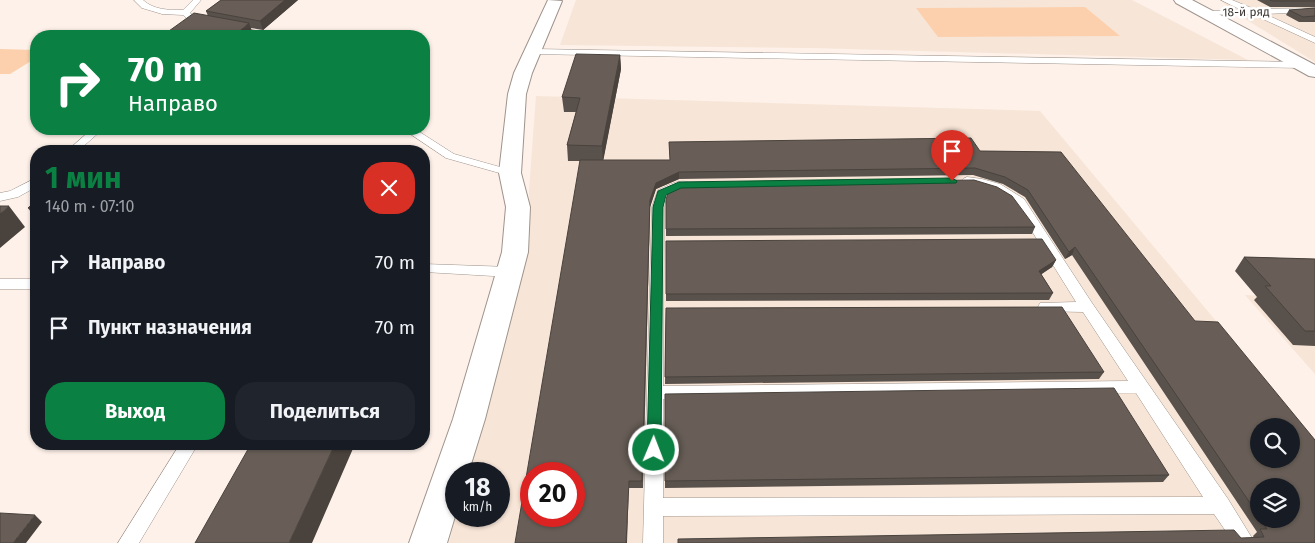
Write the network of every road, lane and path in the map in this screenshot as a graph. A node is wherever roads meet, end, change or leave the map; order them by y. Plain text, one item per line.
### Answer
1 (138, 0) edge
2 (197, 0) edge
3 (555, 0) edge
4 (1181, 0) edge
5 (1225, 0) edge
6 (1315, 10) edge
7 (1251, 12) junction
8 (185, 13) junction
9 (1207, 13) junction
10 (213, 25) edge
11 (222, 27) edge
12 (237, 30) edge
13 (1315, 40) edge
14 (534, 52) junction
15 (1310, 68) edge
16 (91, 135) edge
17 (417, 135) edge
18 (79, 145) edge
19 (510, 173) junction
20 (952, 181) edge
21 (30, 185) edge
22 (699, 185) edge
23 (0, 197) edge
24 (430, 268) edge
25 (511, 272) junction
26 (0, 284) edge
27 (30, 284) edge
28 (1028, 307) edge
29 (1087, 307) junction
30 (1142, 387) junction
31 (655, 393) junction
32 (185, 450) edge
33 (1221, 505) junction
34 (653, 507) junction
35 (128, 543) edge
36 (428, 543) edge
37 (653, 543) edge
38 (1245, 543) edge

1 - 8 lane
2 - 8 lane
3 - 14 street
4 - 9 street
5 - 7 lane
6 - 7 lane, 18-й ряд
7 - 9 lane, 18-й ряд
7 - 13 lane
8 - 10 lane
9 - 15 street
11 - 12 lane
14 - 15 lane
14 - 19 street
16 - 18 lane
17 - 19 lane
19 - 25 street
20 - 29 lane
21 - 23 lane
22 - 31 lane
24 - 25 lane
25 - 36 street
26 - 27 lane
28 - 29 lane
29 - 30 lane
30 - 31 lane
30 - 33 lane
31 - 34 lane
32 - 35 lane
33 - 34 lane
33 - 38 lane
34 - 37 lane

